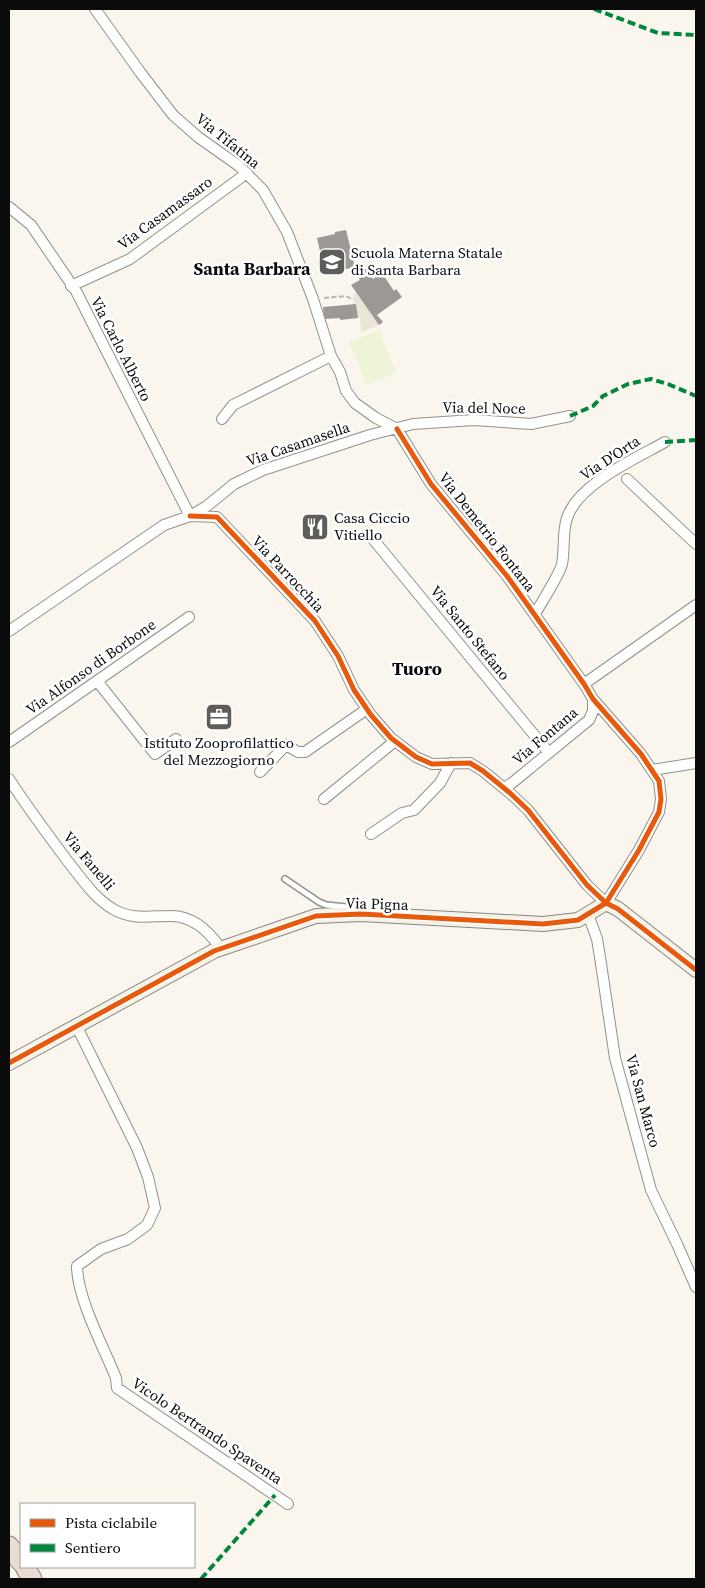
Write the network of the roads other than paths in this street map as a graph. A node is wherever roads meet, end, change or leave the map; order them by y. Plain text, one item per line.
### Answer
1 (95, 9) edge
2 (247, 173) junction
3 (9, 207) edge
4 (71, 286) junction
5 (331, 356) junction
6 (570, 416) dead end
7 (222, 419) dead end
8 (397, 429) junction
9 (665, 442) dead end
10 (628, 479) dead end
11 (190, 516) junction
12 (368, 533) dead end
13 (696, 544) edge
14 (696, 604) edge
15 (535, 614) junction
16 (189, 617) dead end
17 (9, 631) edge
18 (97, 681) junction
19 (584, 684) junction
20 (592, 700) junction
21 (367, 709) junction
22 (176, 739) dead end
23 (395, 741) junction
24 (9, 742) edge
25 (549, 753) junction
26 (451, 763) junction
27 (696, 763) edge
28 (652, 770) junction
29 (260, 772) dead end
30 (9, 779) edge
31 (504, 788) junction
32 (324, 799) dead end
33 (371, 834) dead end
34 (285, 879) dead end
35 (606, 903) junction
36 (588, 914) junction
37 (431, 918) junction
38 (221, 949) junction
39 (695, 967) edge
40 (76, 1025) junction
41 (9, 1063) edge
42 (696, 1288) edge
43 (288, 1504) dead end
44 (9, 1546) edge
45 (20, 1561) edge
46 (26, 1568) edge
47 (32, 1579) edge

1 - 2 street, Via Tifatina
2 - 4 street, Via Casamassaro
2 - 5 street, Via Tifatina
3 - 4 street, Via Carlo Alberto
4 - 11 street, Via Carlo Alberto
5 - 7 street
5 - 8 street, Via Tifatina
6 - 8 street, Via del Noce
8 - 11 street, Via Casamasella
8 - 15 street, Via Demetrio Fontana
9 - 15 street, Via D'Orta
10 - 13 street
11 - 17 street
11 - 21 street, Via Parrocchia
12 - 25 street, Via Santo Stefano
14 - 19 street
15 - 19 street, Via Demetrio Fontana
16 - 18 street, Via Alfonso di Borbone
18 - 22 street
18 - 24 street, Via Alfonso di Borbone
19 - 20 street, Via Demetrio Fontana
20 - 25 street, Via Fontana
20 - 28 street, Via Demetrio Fontana
21 - 23 street, Via Parrocchia
21 - 29 street
23 - 26 street, Via Parrocchia
23 - 32 street
25 - 31 street, Via Fontana
26 - 31 street, Via Parrocchia
26 - 33 street
27 - 28 street
28 - 35 street, Via Demetrio Fontana
30 - 38 street, Via Fanelli
31 - 35 street, Via Parrocchia
34 - 37 lane
35 - 36 street, Via Pigna
35 - 39 street
36 - 37 street, Via Pigna
36 - 42 street, Via San Marco
37 - 38 street, Via Pigna
38 - 40 street, Via Pigna
40 - 41 street, Via Pigna
40 - 43 street, Vicolo Bertrando Spaventa
44 - 45 highway
46 - 47 highway

